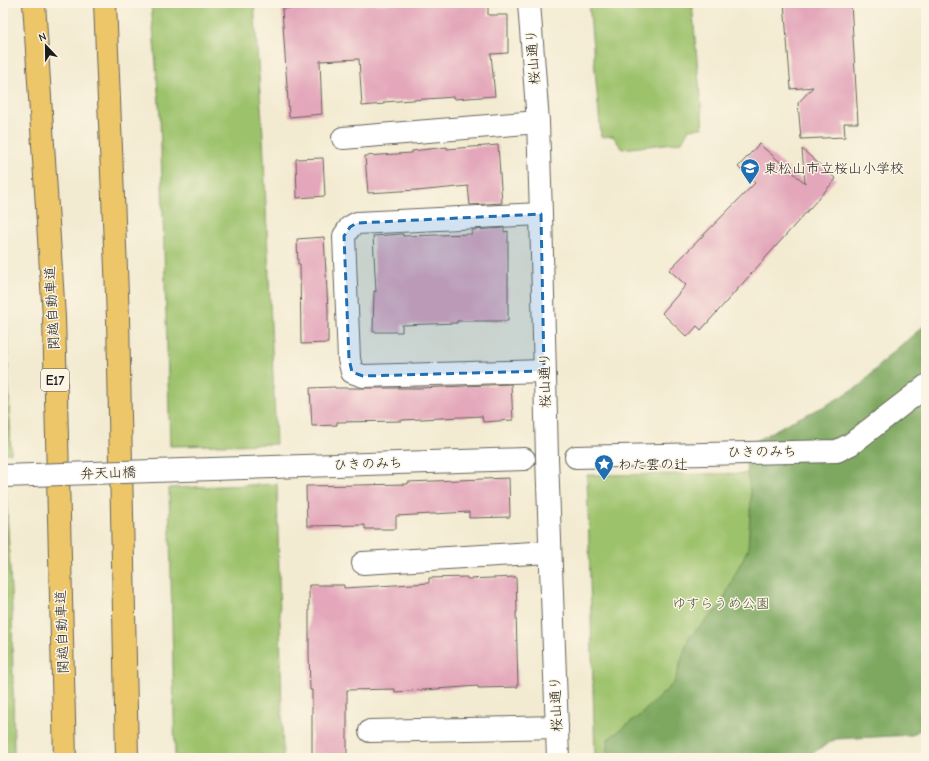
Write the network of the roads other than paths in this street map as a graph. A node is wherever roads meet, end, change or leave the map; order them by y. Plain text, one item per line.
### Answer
1 (34, 3) edge
2 (105, 3) edge
3 (529, 3) edge
4 (538, 122) junction
5 (343, 138) dead end
6 (541, 214) junction
7 (544, 371) junction
8 (926, 386) edge
9 (576, 457) dead end
10 (524, 459) dead end
11 (213, 469) joint
12 (3, 476) edge
13 (550, 552) junction
14 (363, 563) dead end
15 (557, 727) junction
16 (370, 731) dead end
17 (65, 758) edge
18 (127, 758) edge
19 (558, 758) edge

1 - 17 highway, 関越自動車道 / E17
2 - 18 highway
3 - 4 street, 桜山通り
4 - 5 street
4 - 6 street, 桜山通り
6 - 7 street, 桜山通り
6 - 7 street
7 - 13 street, 桜山通り
8 - 9 street, ひきのみち
10 - 11 street, ひきのみち
11 - 12 street, 弁天山橋, bridge
13 - 14 street
13 - 15 street, 桜山通り
15 - 16 street
15 - 19 street, 桜山通り

